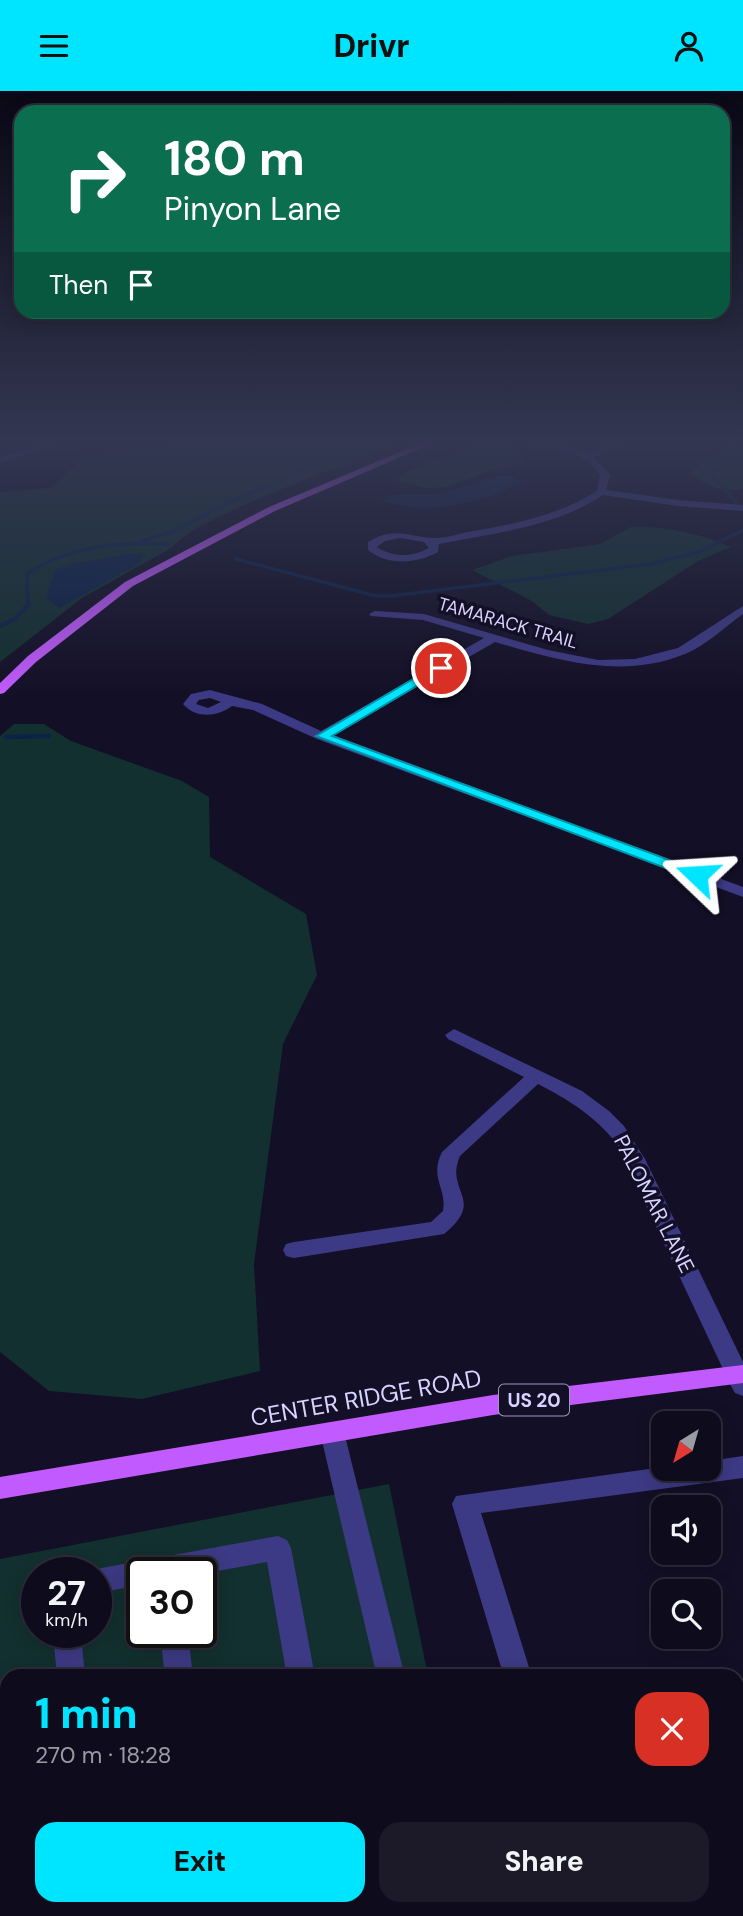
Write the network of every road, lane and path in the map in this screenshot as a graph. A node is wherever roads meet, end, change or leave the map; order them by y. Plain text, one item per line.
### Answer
1 (238, 526) edge
2 (513, 526) edge
3 (432, 542) junction
4 (743, 609) edge
5 (375, 614) dead end
6 (493, 638) junction
7 (0, 690) edge
8 (228, 701) dead end
9 (322, 736) junction
10 (743, 892) edge
11 (454, 1035) dead end
12 (536, 1076) junction
13 (294, 1250) dead end
14 (741, 1378) edge
15 (332, 1432) junction
16 (743, 1467) edge
17 (0, 1488) edge
18 (217, 1561) edge
19 (68, 1648) edge
20 (176, 1648) edge
21 (70, 1669) edge
22 (178, 1669) edge
23 (300, 1669) edge
24 (389, 1669) edge
25 (516, 1669) edge

1 - 7 main road
2 - 3 street
3 - 3 street
4 - 6 street, TAMARACK TRAIL
5 - 6 street, TAMARACK TRAIL
6 - 9 street
8 - 9 street
9 - 10 street
11 - 12 street, PALOMAR LANE
12 - 13 street
12 - 14 street, PALOMAR LANE
14 - 15 main road, CENTER RIDGE ROAD / US 20
15 - 17 main road, CENTER RIDGE ROAD / US 20
15 - 24 street
16 - 25 street
18 - 23 street
19 - 21 street
20 - 22 street

